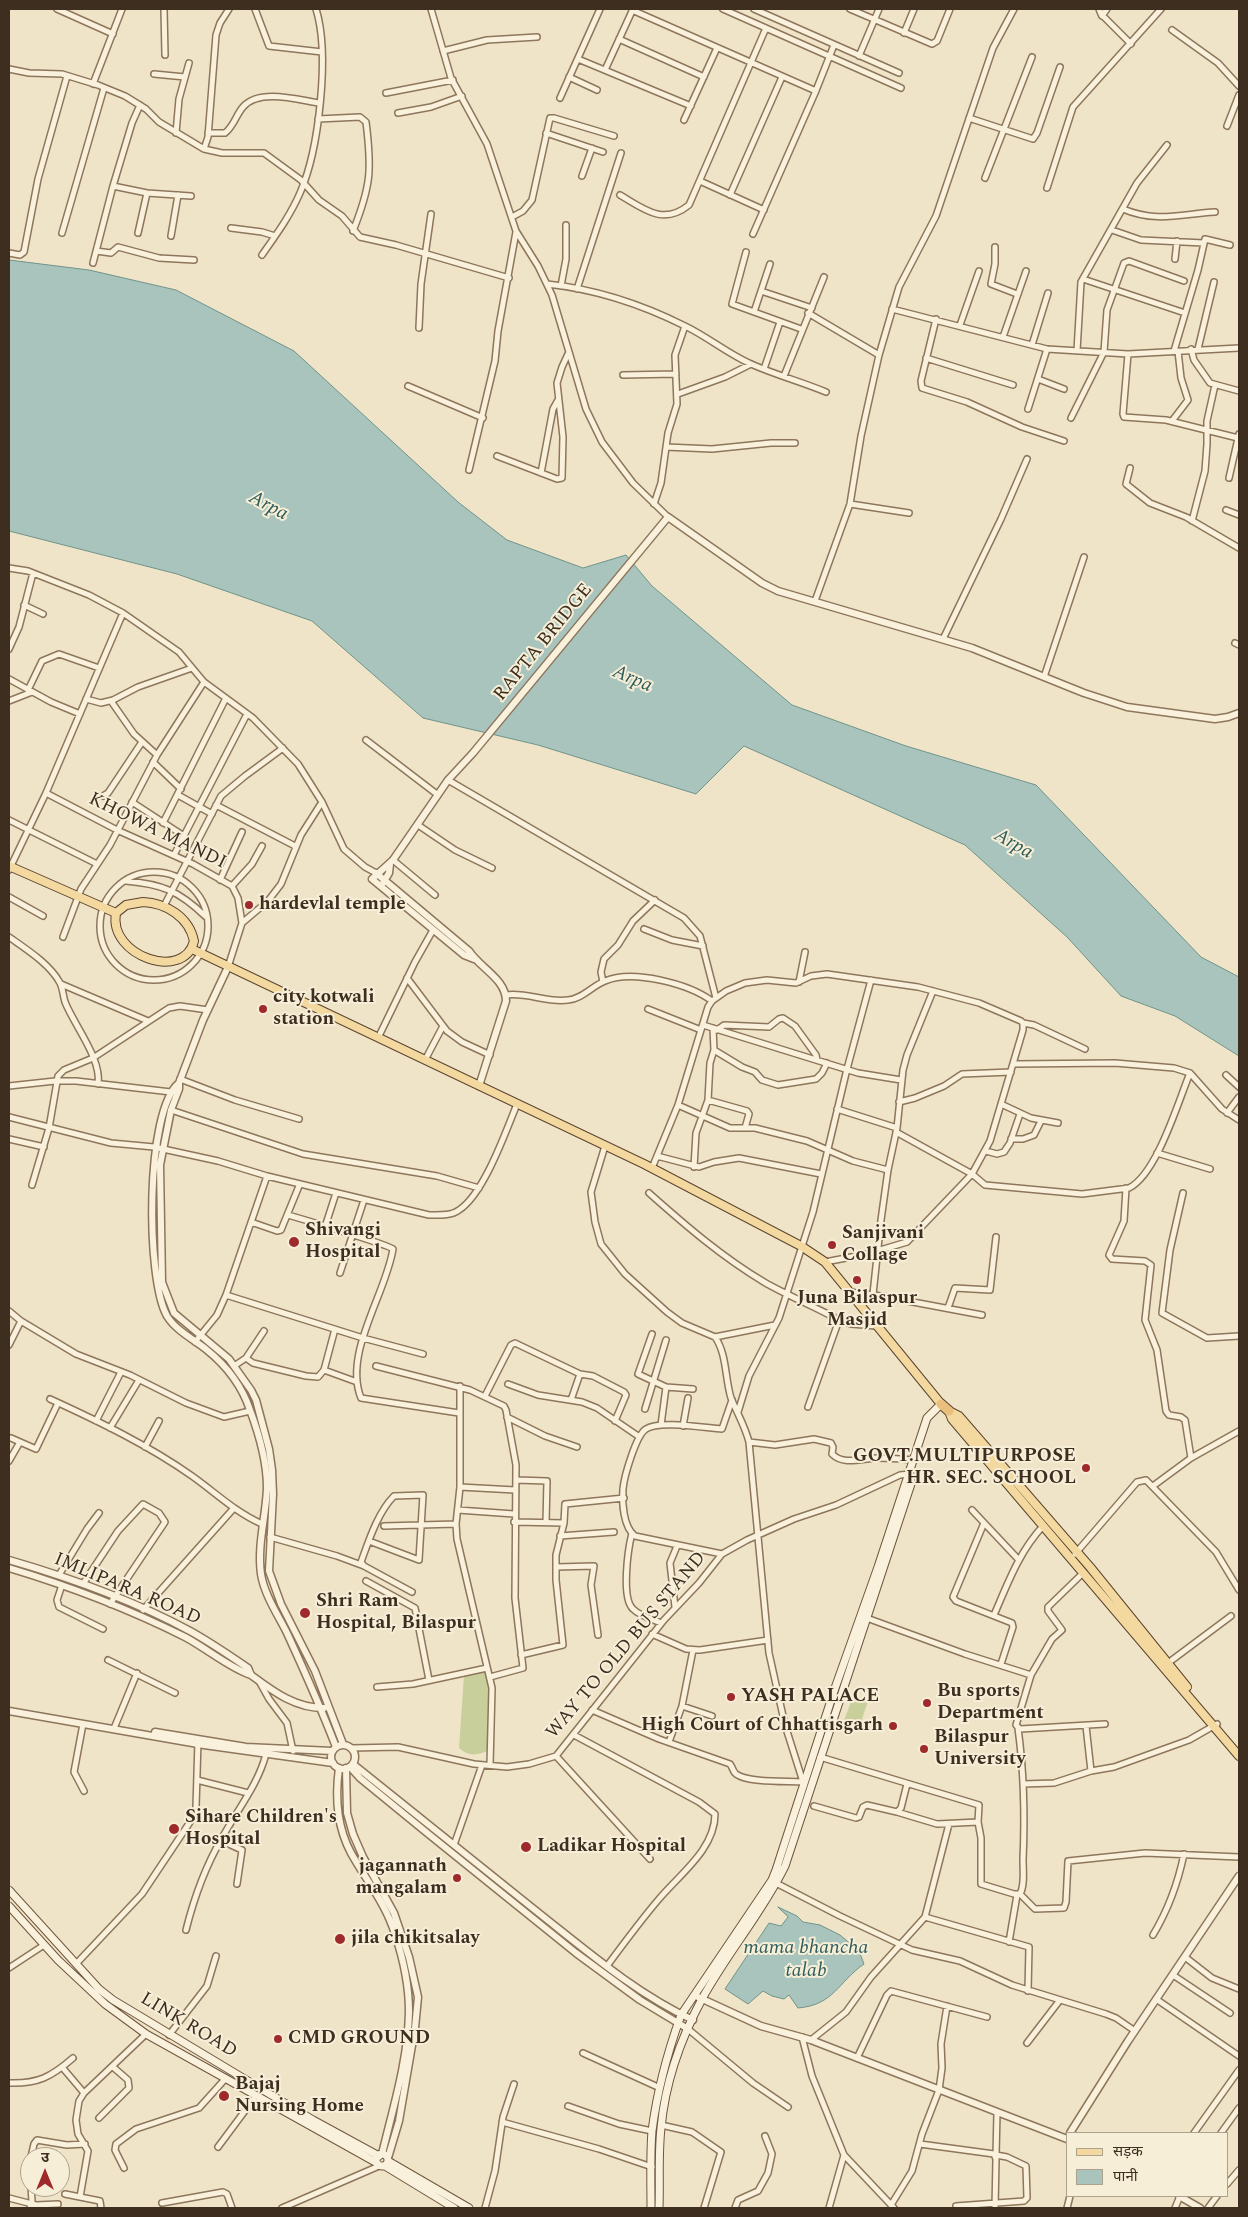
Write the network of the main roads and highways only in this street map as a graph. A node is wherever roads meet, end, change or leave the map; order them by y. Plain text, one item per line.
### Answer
1 (9, 867) edge
2 (116, 913) junction
3 (192, 949) junction
4 (941, 1404) junction
5 (949, 1411) junction
6 (1074, 1556) junction
7 (865, 1617) junction
8 (1216, 1725) junction
9 (1239, 1749) edge
10 (1239, 1756) edge
11 (774, 1881) junction
12 (9, 1890) edge
13 (9, 1906) edge
14 (698, 1997) junction
15 (382, 2160) junction
16 (454, 2208) edge
17 (469, 2208) edge
18 (651, 2208) edge
19 (660, 2208) edge

1 - 2 main road
2 - 3 main road
2 - 3 main road
3 - 4 main road
4 - 5 highway
4 - 7 main road
5 - 6 main road
5 - 6 main road
6 - 8 main road
6 - 8 main road
7 - 11 main road
7 - 11 main road
8 - 9 main road
8 - 10 main road
11 - 14 main road
12 - 15 main road, LINK ROAD
13 - 15 main road, LINK ROAD
14 - 18 main road
14 - 19 main road
15 - 16 main road
15 - 17 main road, LINK ROAD

